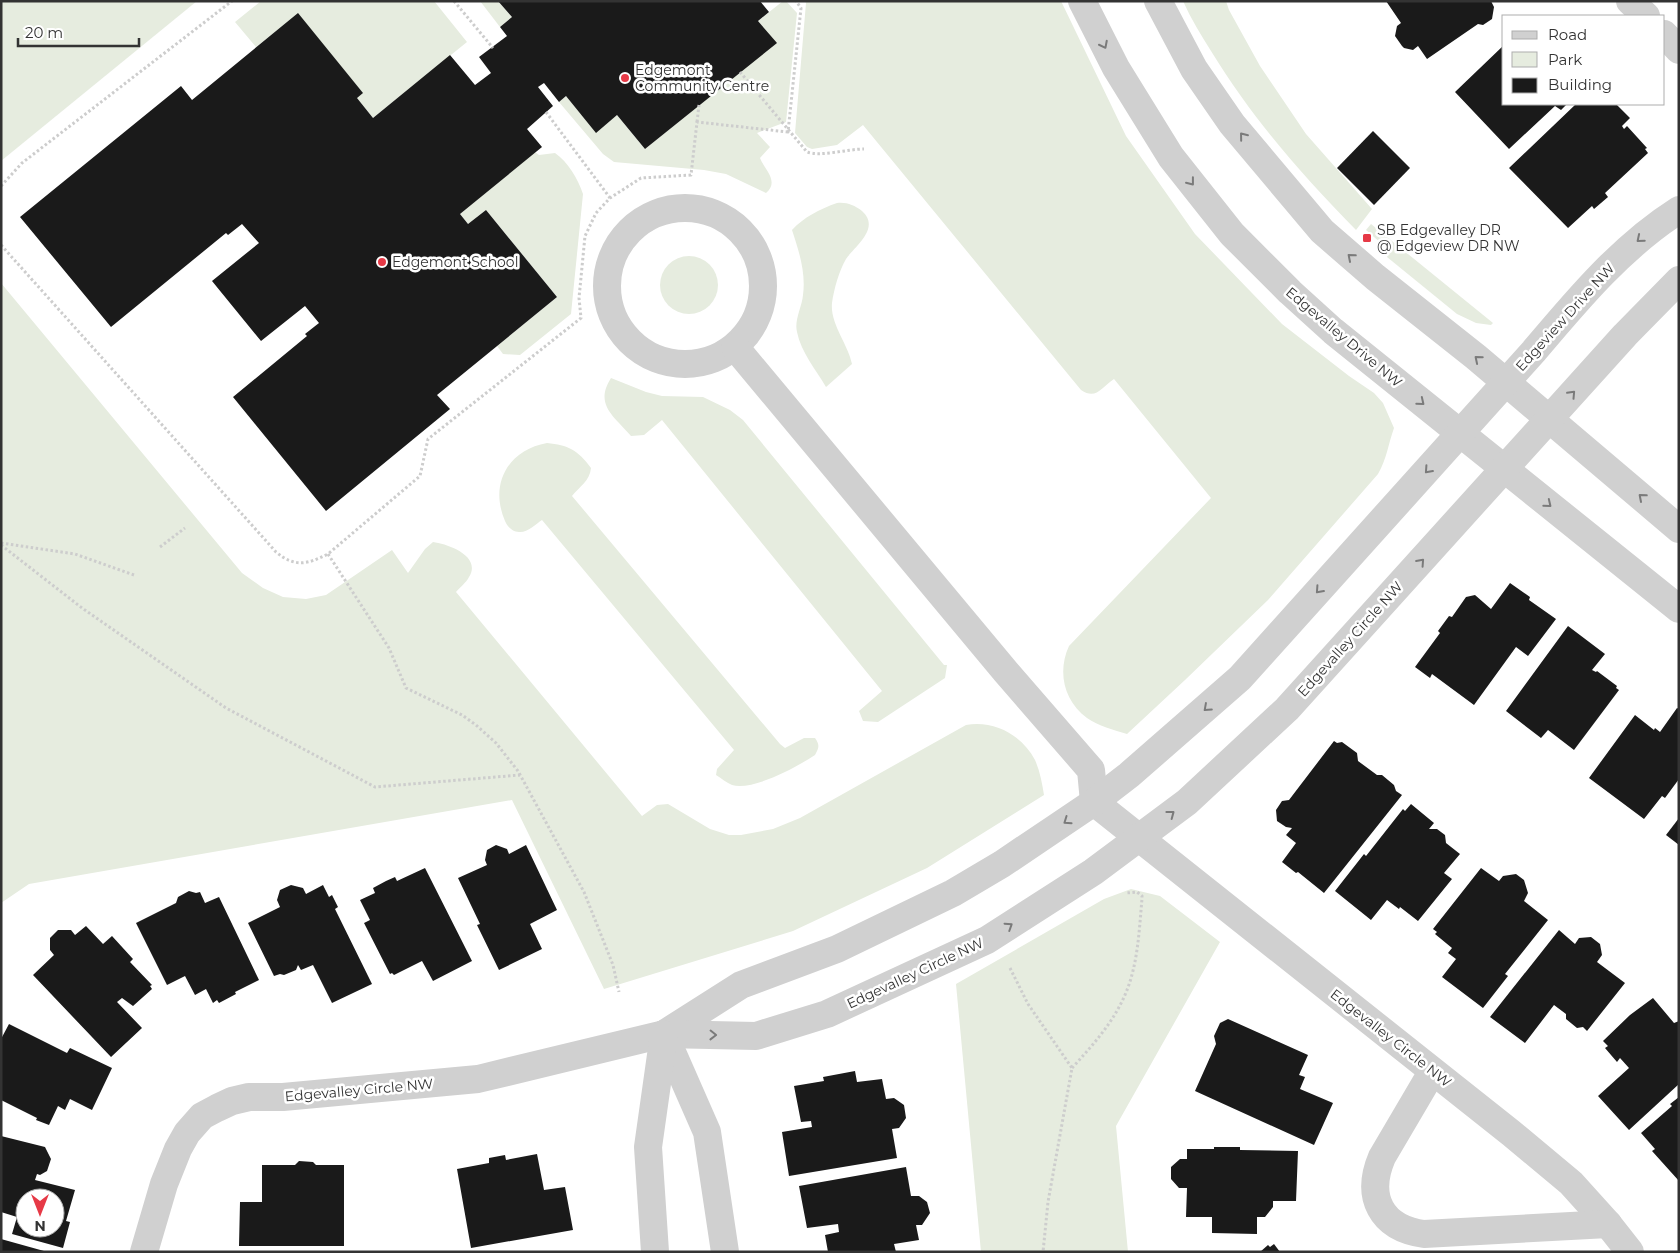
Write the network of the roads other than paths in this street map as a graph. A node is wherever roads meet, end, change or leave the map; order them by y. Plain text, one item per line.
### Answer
1 (1082, 1) edge
2 (1158, 1) edge
3 (1630, 1) edge
4 (1645, 15) edge
5 (1665, 35) edge
6 (1679, 50) edge
7 (1679, 210) edge
8 (1679, 280) edge
9 (736, 347) junction
10 (1505, 382) junction
11 (1549, 419) junction
12 (1460, 433) junction
13 (1505, 469) junction
14 (1679, 530) edge
15 (1679, 608) edge
16 (1094, 802) junction
17 (1140, 838) junction
18 (664, 1034) junction
19 (1432, 1072) junction
20 (1608, 1224) junction
21 (144, 1252) edge
22 (655, 1252) edge
23 (726, 1252) edge
24 (1630, 1252) edge

1 -> 12 street, Edgevalley Drive NW
10 -> 2 street
3 - 4 street
5 - 6 street
7 -> 10 street, Edgeview Drive NW
11 -> 8 street
9 - 9 street
9 - 16 street
10 - 11 street
10 - 12 street, Edgeview Drive NW
11 - 13 street
14 -> 11 street
12 - 13 street, Edgevalley Drive NW
12 -> 16 street, Edgevalley Circle NW
13 -> 15 street, Edgevalley Drive NW
17 -> 13 street, Edgevalley Circle NW
16 - 17 street, Edgevalley Circle NW
16 -> 18 street, Edgevalley Circle NW
18 -> 17 street, Edgevalley Circle NW
17 - 19 street, Edgevalley Circle NW
18 - 21 street, Edgevalley Circle NW
18 - 22 street
18 - 23 street
19 - 20 street, Edgevalley Circle NW
19 - 20 street
20 - 24 street, Edgevalley Circle NW

